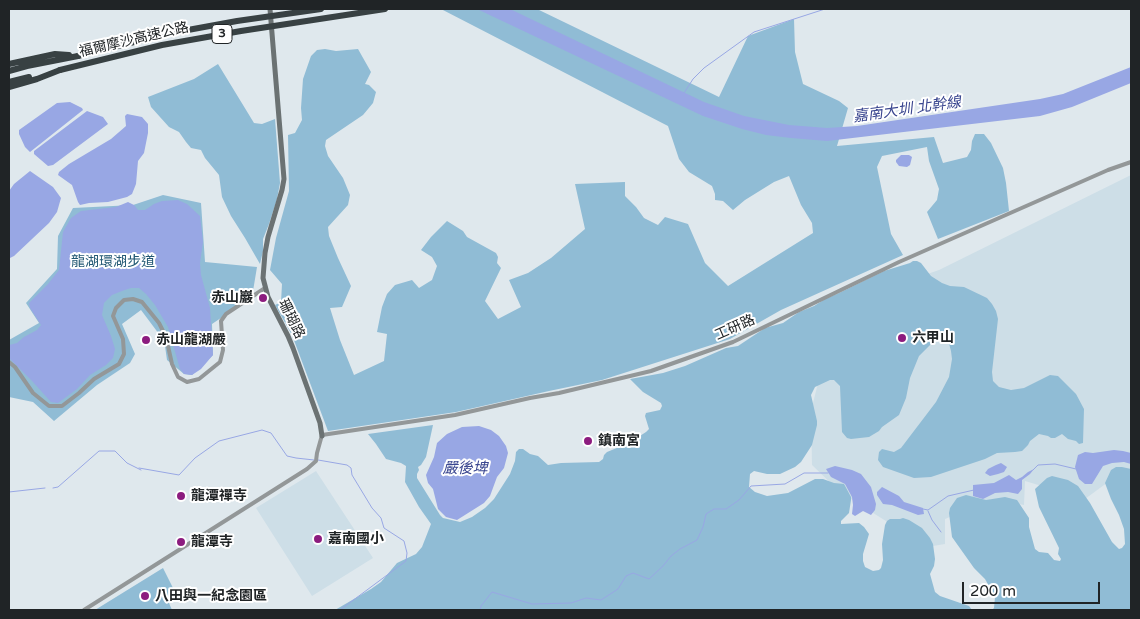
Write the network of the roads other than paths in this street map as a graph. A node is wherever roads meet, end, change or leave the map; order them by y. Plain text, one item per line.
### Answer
1 (270, 9) edge
2 (321, 9) edge
3 (385, 9) edge
4 (78, 56) junction
5 (9, 64) edge
6 (60, 70) junction
7 (9, 71) edge
8 (9, 82) edge
9 (9, 87) edge
10 (1131, 162) edge
11 (266, 288) junction
12 (9, 362) edge
13 (322, 436) junction
14 (84, 610) edge

1 - 11 street, 珊瑚路
2 - 4 highway, 福爾摩沙高速公路 / 3, bridge
3 - 6 highway, 福爾摩沙高速公路 / 3, bridge
4 - 5 highway
4 - 7 highway, 福爾摩沙高速公路 / 3
6 - 8 highway, 福爾摩沙高速公路 / 3
6 - 9 highway
10 - 13 street, 工研路
11 - 12 street
11 - 13 street, 珊瑚路
13 - 14 street, 珊瑚路

